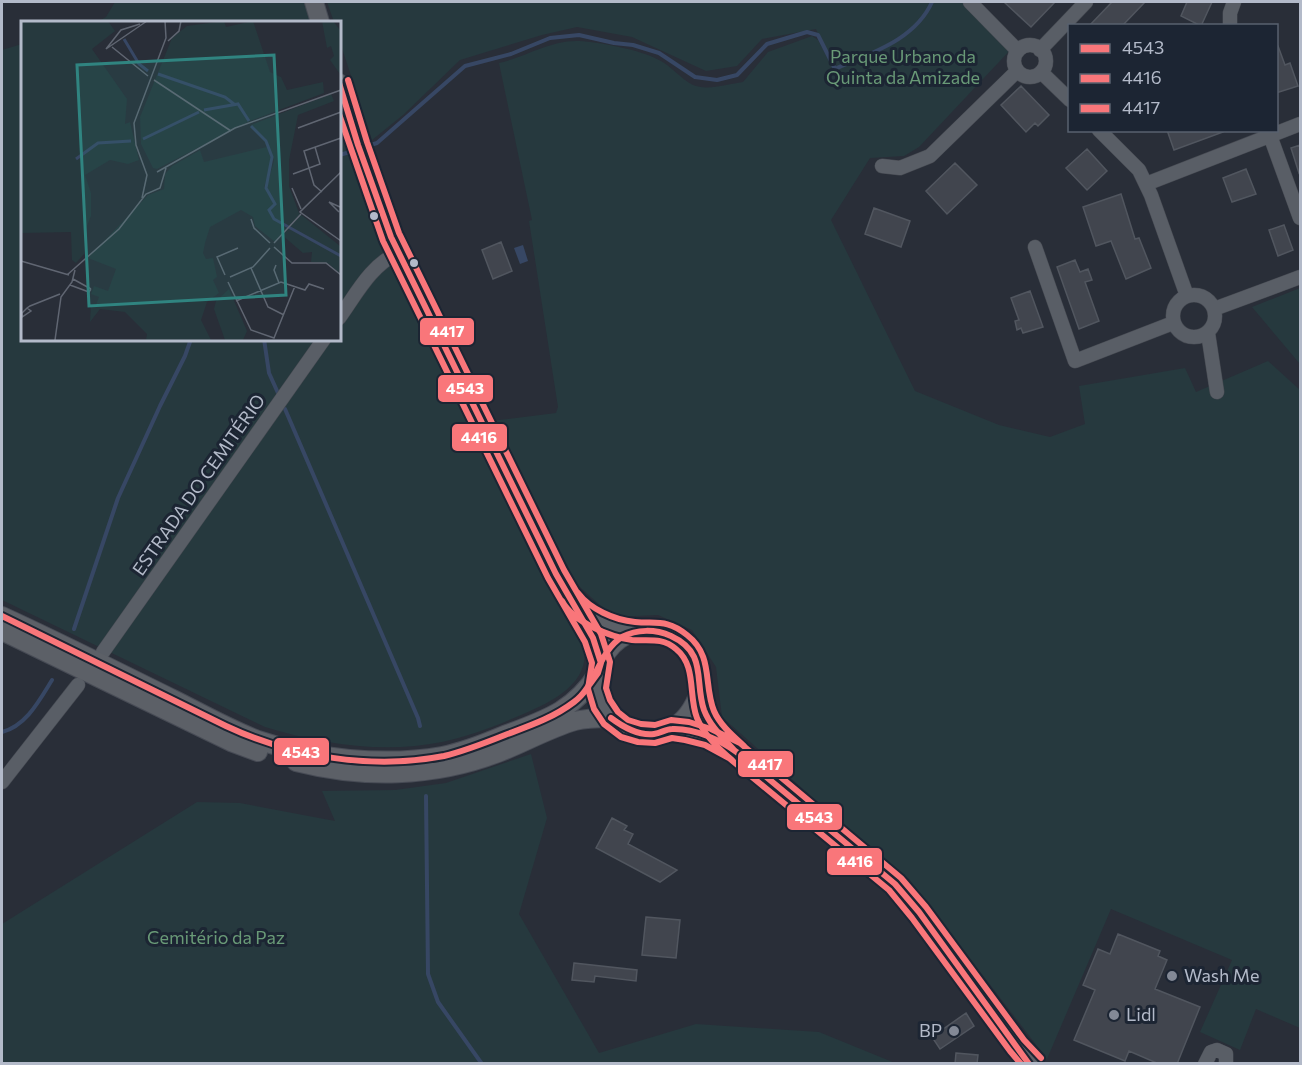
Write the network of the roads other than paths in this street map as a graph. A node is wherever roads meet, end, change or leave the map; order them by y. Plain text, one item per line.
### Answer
1 (314, 2) edge
2 (970, 2) edge
3 (1086, 2) edge
4 (1234, 2) edge
5 (320, 21) edge
6 (1230, 24) edge
7 (1041, 50) junction
8 (1018, 51) junction
9 (1017, 71) junction
10 (1041, 72) junction
11 (340, 86) edge
12 (1068, 98) edge
13 (1300, 124) edge
14 (1278, 131) edge
15 (1101, 132) edge
16 (1269, 134) edge
17 (882, 166) dead end
18 (1146, 184) junction
19 (1300, 218) edge
20 (1035, 247) dead end
21 (399, 252) junction
22 (1300, 277) edge
23 (1187, 296) junction
24 (1214, 309) junction
25 (340, 317) edge
26 (1173, 323) junction
27 (1208, 333) junction
28 (323, 340) edge
29 (1217, 392) dead end
30 (572, 601) junction
31 (2, 615) edge
32 (2, 631) edge
33 (638, 631) junction
34 (103, 652) dead end
35 (599, 668) junction
36 (78, 685) dead end
37 (700, 690) junction
38 (611, 718) junction
39 (671, 729) junction
40 (734, 750) junction
41 (2, 782) edge
42 (1017, 1046) junction
43 (1029, 1064) edge
44 (1034, 1064) edge
45 (1206, 1064) edge
46 (1226, 1064) edge

1 - 5 main road
2 - 8 street
3 - 7 street
4 - 6 street
7 - 8 street
7 - 10 street
8 - 9 street
9 - 10 street
9 - 17 street
10 - 12 street
11 - 21 main road
13 - 14 street
15 - 18 street
16 - 18 street
16 - 19 street
18 - 23 street
20 - 26 street
21 - 25 street
21 - 30 main road
22 - 24 street
23 - 24 street
23 - 26 street
24 - 27 street
26 - 27 street
27 - 29 street
28 - 34 street, ESTRADA DO CEMITÉRIO
30 - 33 main road
30 - 35 main road
31 - 35 main road
32 - 38 main road
33 - 35 main road
33 - 37 main road
35 - 38 main road
36 - 41 street
37 - 39 main road
37 - 40 main road
38 - 39 main road
39 - 40 main road
40 - 42 main road
42 - 43 main road
42 - 44 main road
45 - 46 street

